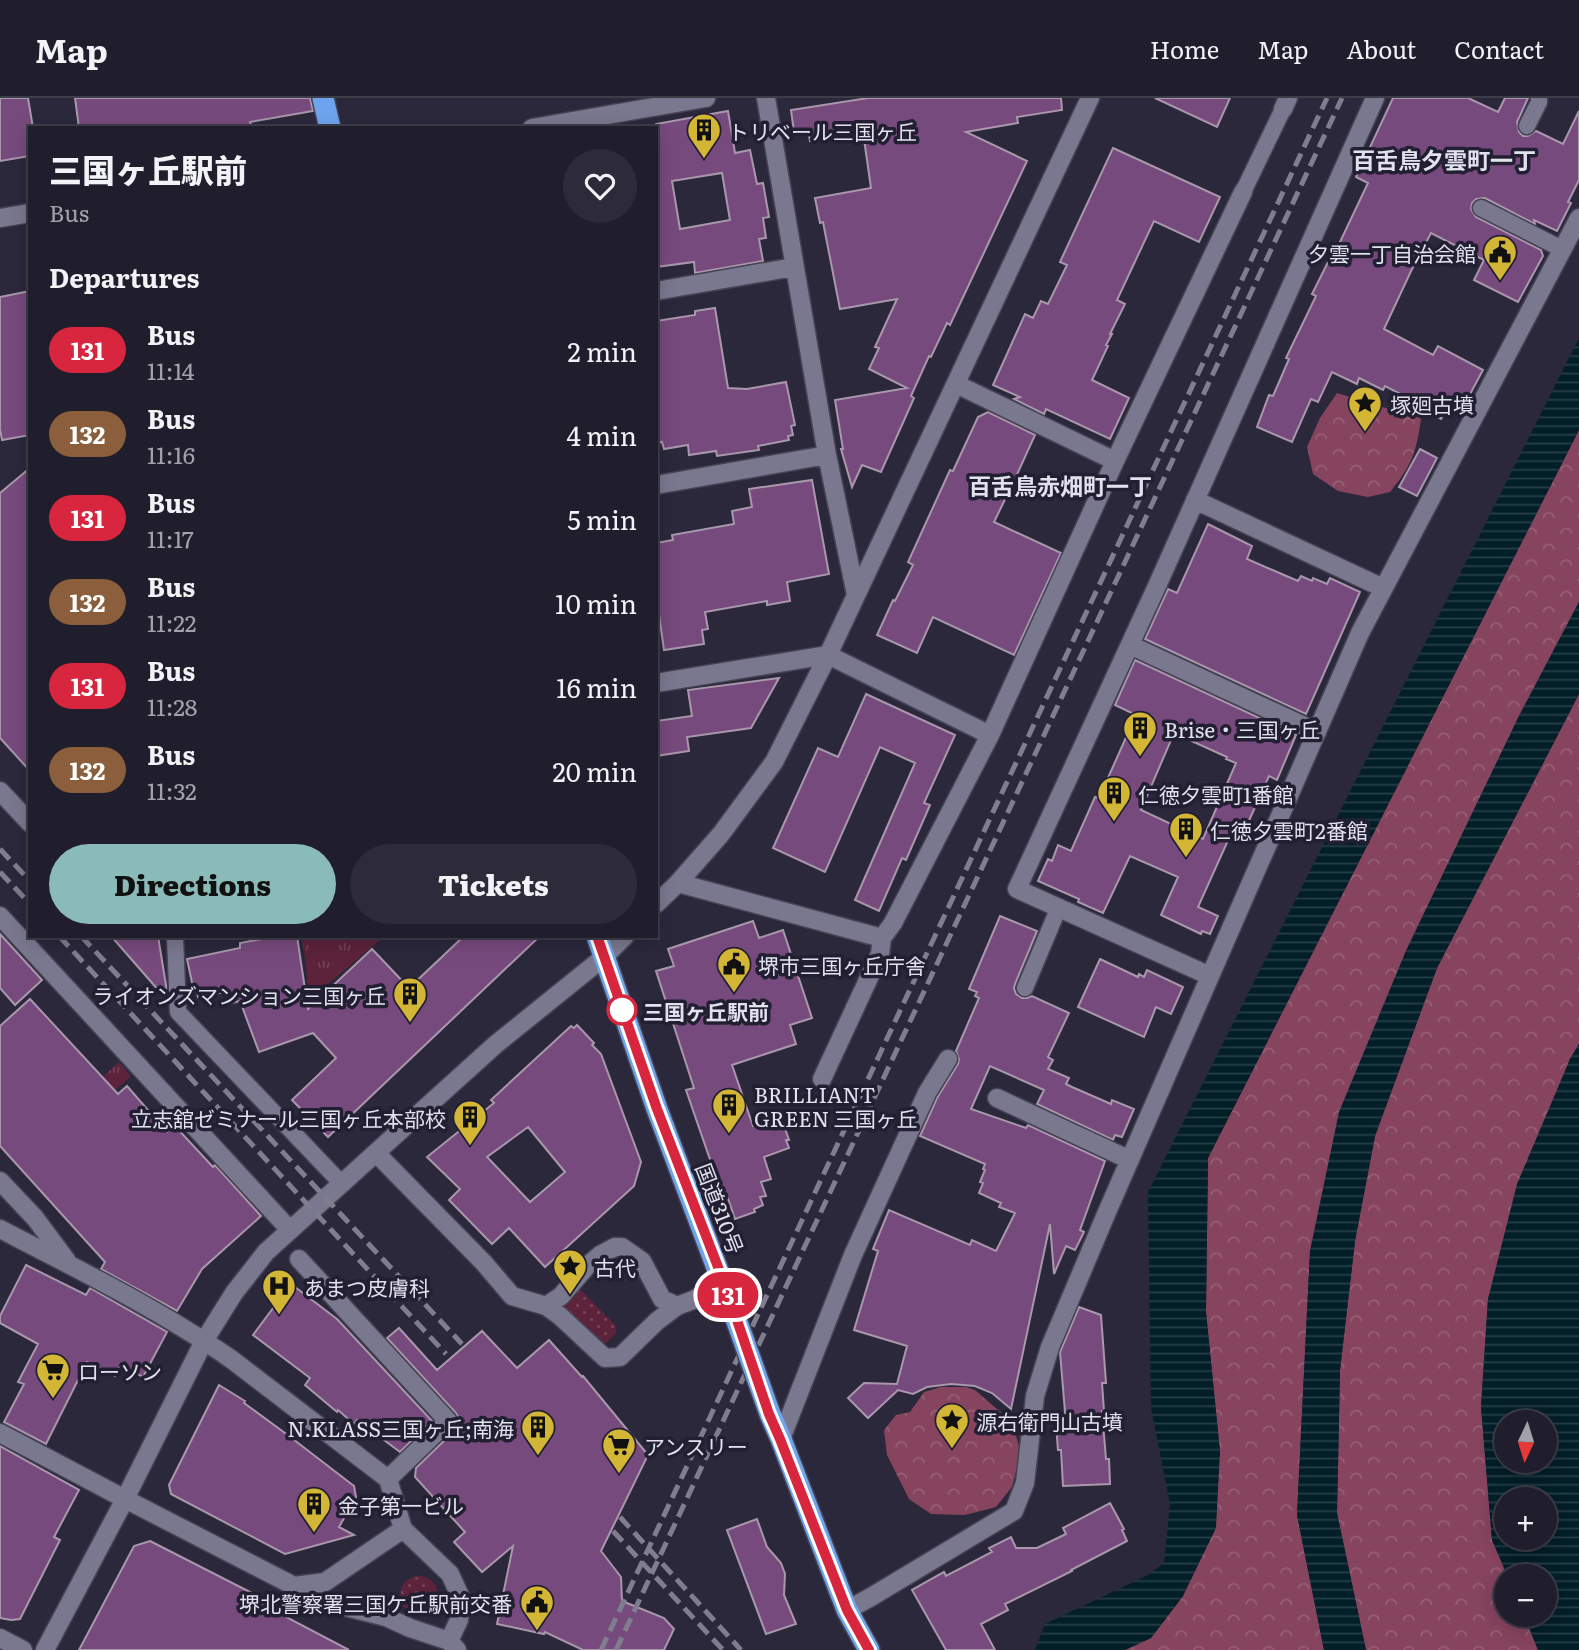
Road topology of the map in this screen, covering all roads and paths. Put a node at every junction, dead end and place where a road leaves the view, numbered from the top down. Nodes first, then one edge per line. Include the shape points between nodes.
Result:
1 (323, 98) edge
2 (706, 98) edge
3 (766, 98) edge
4 (1090, 98) edge
5 (1375, 98) edge
6 (1539, 98) edge
7 (1285, 104) edge
8 (330, 126) edge
9 (544, 126) edge
10 (1527, 126) dead end
11 (1243, 192) joint
12 (1481, 208) dead end
13 (28, 213) edge
14 (0, 218) edge
15 (1579, 218) edge
16 (1562, 248) junction
17 (794, 267) junction
18 (658, 292) edge
19 (956, 384) junction
20 (827, 455) junction
21 (1115, 461) junction
22 (658, 485) edge
23 (1195, 500) junction
24 (1383, 588) junction
25 (856, 595) junction
26 (1130, 645) junction
27 (828, 655) junction
28 (658, 683) edge
29 (1317, 732) junction
30 (990, 735) junction
31 (0, 791) edge
32 (28, 821) edge
33 (678, 883) junction
34 (658, 902) edge
35 (1059, 908) junction
36 (0, 916) edge
37 (175, 938) edge
38 (598, 938) edge
39 (623, 938) edge
40 (882, 938) junction
41 (604, 957) junction
42 (1210, 976) junction
43 (1025, 988) dead end
44 (948, 1059) dead end
45 (822, 1079) dead end
46 (998, 1098) dead end
47 (376, 1153) junction
48 (1130, 1160) junction
49 (0, 1181) edge
50 (342, 1184) junction
51 (0, 1229) edge
52 (290, 1230) junction
53 (299, 1259) dead end
54 (69, 1264) junction
55 (728, 1295) junction
56 (546, 1306) junction
57 (677, 1306) junction
58 (204, 1340) junction
59 (0, 1433) edge
60 (780, 1439) junction
61 (387, 1479) junction
62 (125, 1499) junction
63 (403, 1530) junction
64 (294, 1586) junction
65 (847, 1610) junction
66 (0, 1638) edge
67 (453, 1645) edge
68 (23, 1650) edge
69 (45, 1650) edge
70 (869, 1650) edge

1 - 8 highway
2 - 9 street
3 - 17 street
4 - 19 street
5 - 23 street
6 - 10 lane
7 - 11 lane
11 - 21 street
12 - 16 lane
13 - 14 street
15 - 16 street
16 - 24 street
17 - 18 street
17 - 20 street
19 - 21 street
19 - 25 street
20 - 22 street
20 - 25 street
21 - 30 street
23 - 24 street
23 - 26 street
24 - 29 street
25 - 27 street
26 - 29 street
26 - 35 street via 1017,889
27 - 28 street
27 - 30 street
27 - 33 street via 774,762
29 - 42 street
30 - 40 street
31 - 32 street
33 - 34 street
33 - 40 street via 794,919
35 - 42 street
35 - 43 lane
36 - 52 street
37 - 50 lane via 178,1013
38 - 41 highway, 国道310号
39 - 41 street
40 - 45 street via 880,954 848,1011
41 - 47 street via 495,1045
41 - 55 highway, 国道310号
42 - 48 street
44 - 60 street via 927,1093 853,1255
46 - 48 street
47 - 50 street
47 - 56 street via 512,1296
48 - 65 street via 1050,1347 1035,1396 1026,1483 1014,1511
49 - 54 street
50 - 52 street
51 - 54 street
52 - 58 street via 266,1252
53 - 61 street via 448,1421
54 - 58 street
55 - 57 street
55 - 60 highway, 国道310号, bridge
56 - 57 street via 606,1358 620,1357
56 - 57 street via 600,1255 615,1247 642,1261 662,1299
58 - 61 street
58 - 62 street
59 - 62 street
60 - 65 highway, 国道310号
61 - 63 street
62 - 64 street
62 - 69 street
63 - 64 street via 325,1582
63 - 67 street via 450,1574 461,1598
64 - 67 street via 322,1601 386,1617
65 - 70 highway, 国道310号
66 - 68 street

